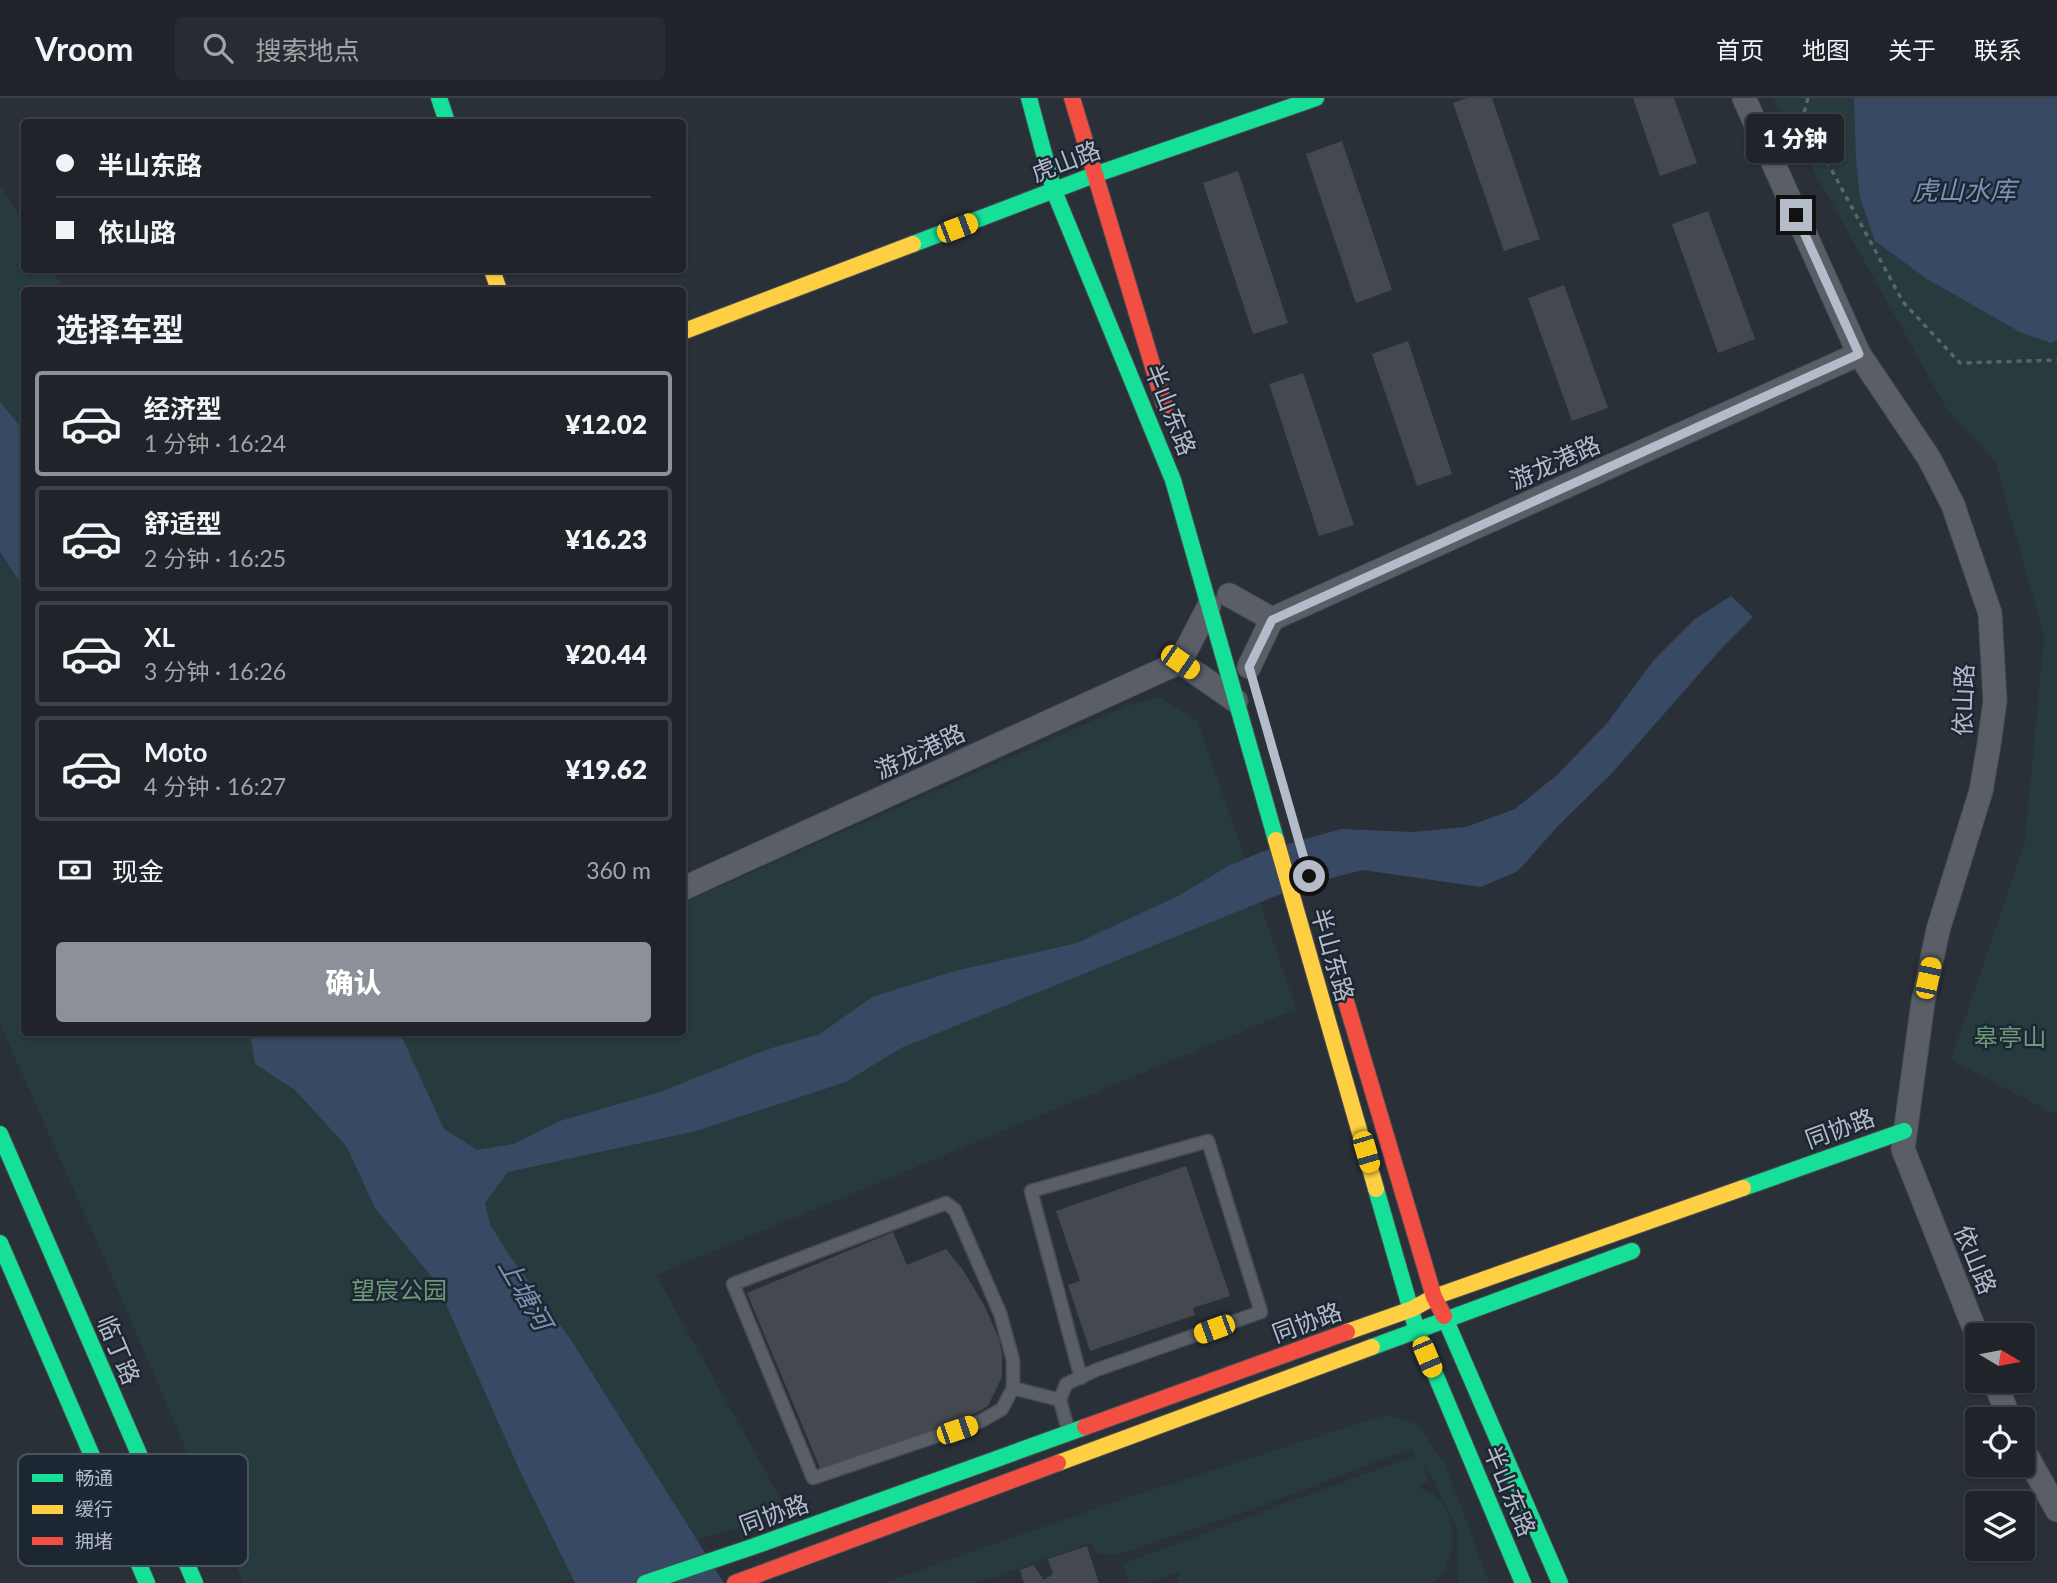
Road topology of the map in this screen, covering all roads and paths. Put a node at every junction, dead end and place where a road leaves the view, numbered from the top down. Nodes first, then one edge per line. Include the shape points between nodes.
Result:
1 (439, 98) edge
2 (1029, 98) edge
3 (1072, 98) edge
4 (1315, 98) edge
5 (1744, 98) edge
6 (1808, 98) edge
7 (446, 119) edge
8 (1094, 175) junction
9 (1055, 191) junction
10 (686, 330) edge
11 (1859, 354) junction
12 (2057, 359) edge
13 (1170, 424) dead end
14 (1221, 595) junction
15 (1236, 619) dead end
16 (1272, 620) junction
17 (1243, 643) dead end
18 (1180, 662) junction
19 (1251, 673) joint
20 (1236, 701) junction
21 (686, 888) edge
22 (1340, 981) dead end
23 (0, 1135) edge
24 (1899, 1145) junction
25 (0, 1243) edge
26 (1642, 1247) dead end
27 (1434, 1297) junction
28 (1412, 1309) junction
29 (1447, 1320) junction
30 (1972, 1323) edge
31 (1417, 1331) junction
32 (1081, 1378) junction
33 (1013, 1388) junction
34 (1060, 1400) junction
35 (1069, 1433) junction
36 (91, 1454) edge
37 (139, 1454) edge
38 (2035, 1471) edge
39 (2057, 1510) edge
40 (140, 1566) edge
41 (188, 1566) edge
42 (147, 1583) edge
43 (195, 1583) edge
44 (645, 1583) edge
45 (735, 1583) edge
46 (1523, 1583) edge
47 (1560, 1583) edge

1 - 7 main road
2 - 9 main road, 半山东路
3 - 8 main road, 半山东路
4 - 8 main road, 虎山路
5 - 11 street, 依山路
6 - 12 path via 1803,117 1903,302 1960,363
8 - 9 main road, 虎山路
8 - 13 main road, 半山东路
9 - 10 main road, 虎山路
9 - 14 main road, 半山东路
11 - 16 street, 游龙港路
11 - 24 street, 依山路 via 1929,458 1953,505 1990,613 1993,659 1994,701 1981,791 1938,930
14 - 15 main road, 半山东路
14 - 16 street
14 - 18 street
14 - 20 main road, 半山东路
16 - 19 street
17 - 19 main road
18 - 20 street
18 - 21 street, 游龙港路
20 - 28 main road, 半山东路
22 - 27 main road, 半山东路
23 - 37 main road, 临丁路
24 - 27 main road, 同协路
24 - 30 street, 依山路
25 - 36 main road
26 - 29 main road, 同协路
27 - 28 main road, 同协路
27 - 29 main road, 半山东路
28 - 31 main road, 半山东路
28 - 35 main road, 同协路
29 - 31 main road, 同协路
29 - 47 main road, 半山东路
31 - 45 main road, 同协路
31 - 46 main road, 半山东路
32 - 32 lane via 1031,1191 1208,1141 1261,1312
32 - 34 lane via 1066,1384
33 - 33 lane via 1002,1409 981,1421 813,1478 733,1284 946,1203 955,1210 1000,1313 1013,1360
33 - 34 lane
34 - 35 lane
35 - 44 main road, 同协路
38 - 39 street
40 - 42 main road
41 - 43 main road, 临丁路

